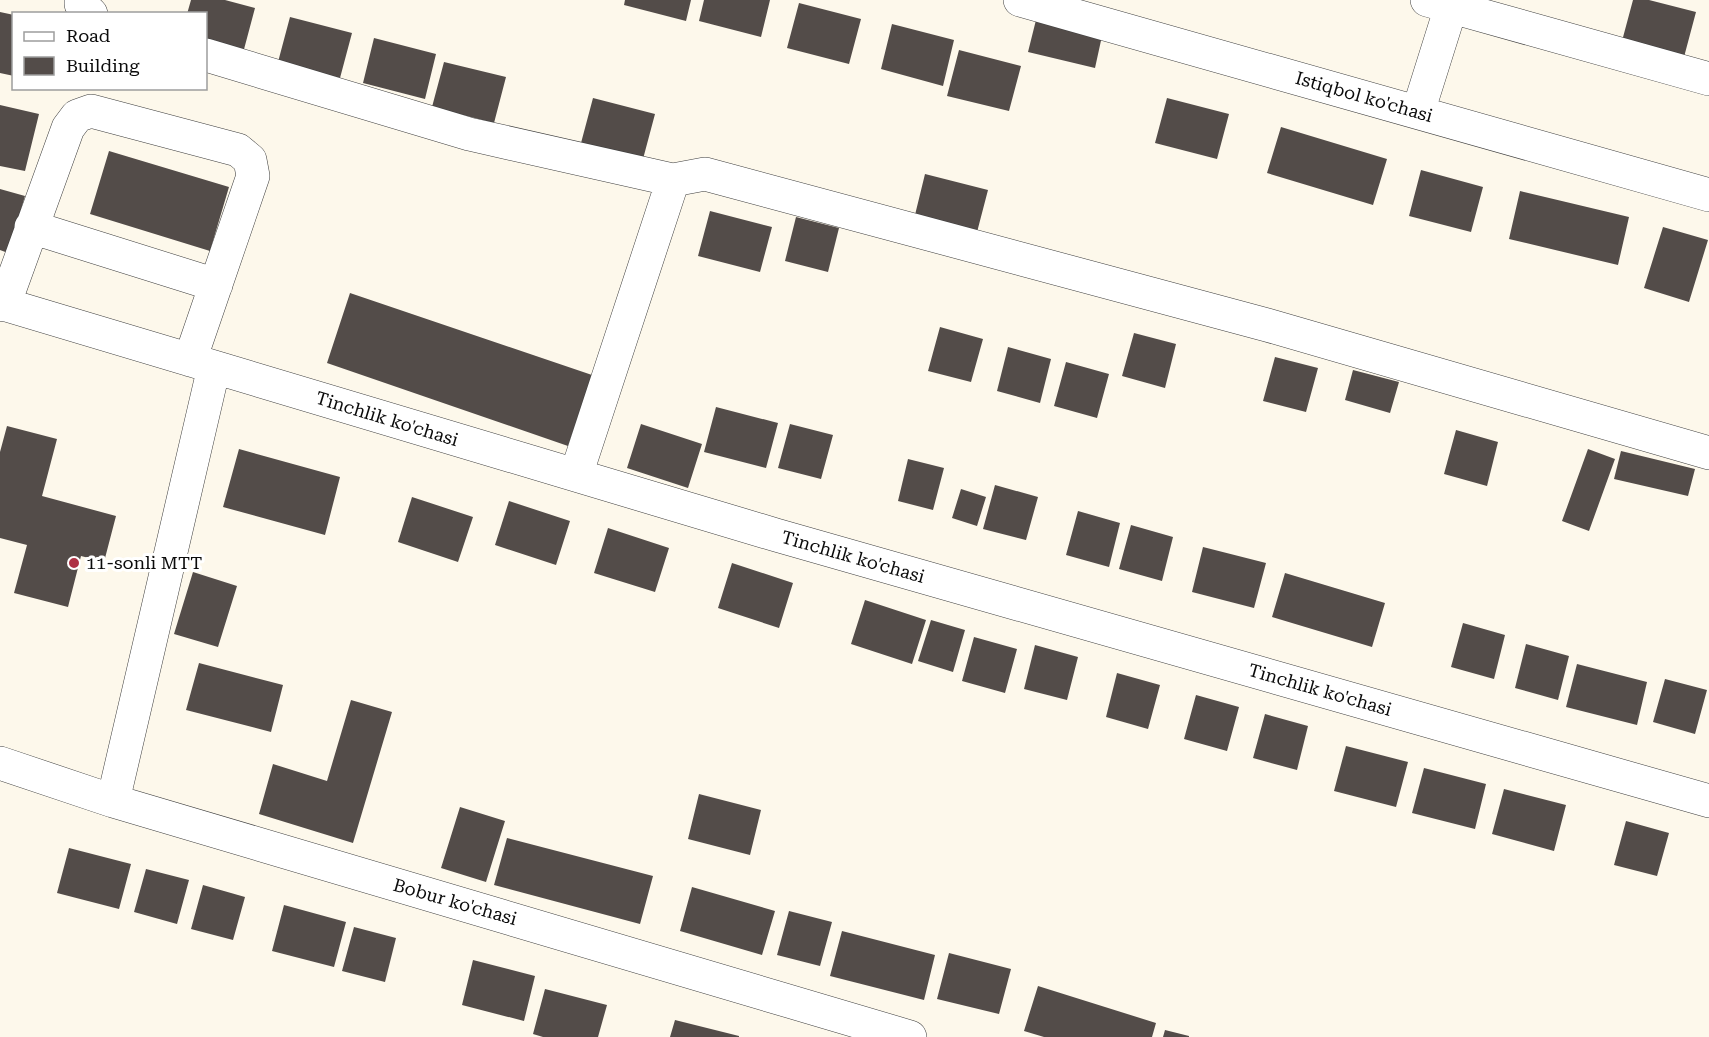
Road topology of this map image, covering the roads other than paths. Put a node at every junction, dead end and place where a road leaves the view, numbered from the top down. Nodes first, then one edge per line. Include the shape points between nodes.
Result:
1 (81, 0) edge
2 (1020, 0) edge
3 (1439, 3) edge
4 (89, 12) edge
5 (207, 55) edge
6 (1709, 79) edge
7 (1418, 112) junction
8 (673, 180) junction
9 (1709, 195) edge
10 (32, 227) junction
11 (216, 285) junction
12 (2, 304) edge
13 (202, 364) junction
14 (1709, 453) edge
15 (576, 475) junction
16 (0, 763) edge
17 (113, 801) junction
18 (1709, 801) edge
19 (910, 1037) edge

1 - 4 street
2 - 7 street, Istiqbol ko'chasi
3 - 6 street
3 - 7 street
5 - 8 street via 469,135
7 - 9 street, Istiqbol ko'chasi
8 - 14 street via 705,174 1267,325
8 - 15 street
10 - 11 street
10 - 11 street via 68,128 77,116 91,111 238,150 250,159 253,176
10 - 12 street
11 - 13 street
12 - 13 street, Tinchlik ko'chasi
13 - 15 street, Tinchlik ko'chasi
13 - 17 street
15 - 18 street, Tinchlik ko'chasi
16 - 17 street, Bobur ko'chasi
17 - 19 street, Bobur ko'chasi

